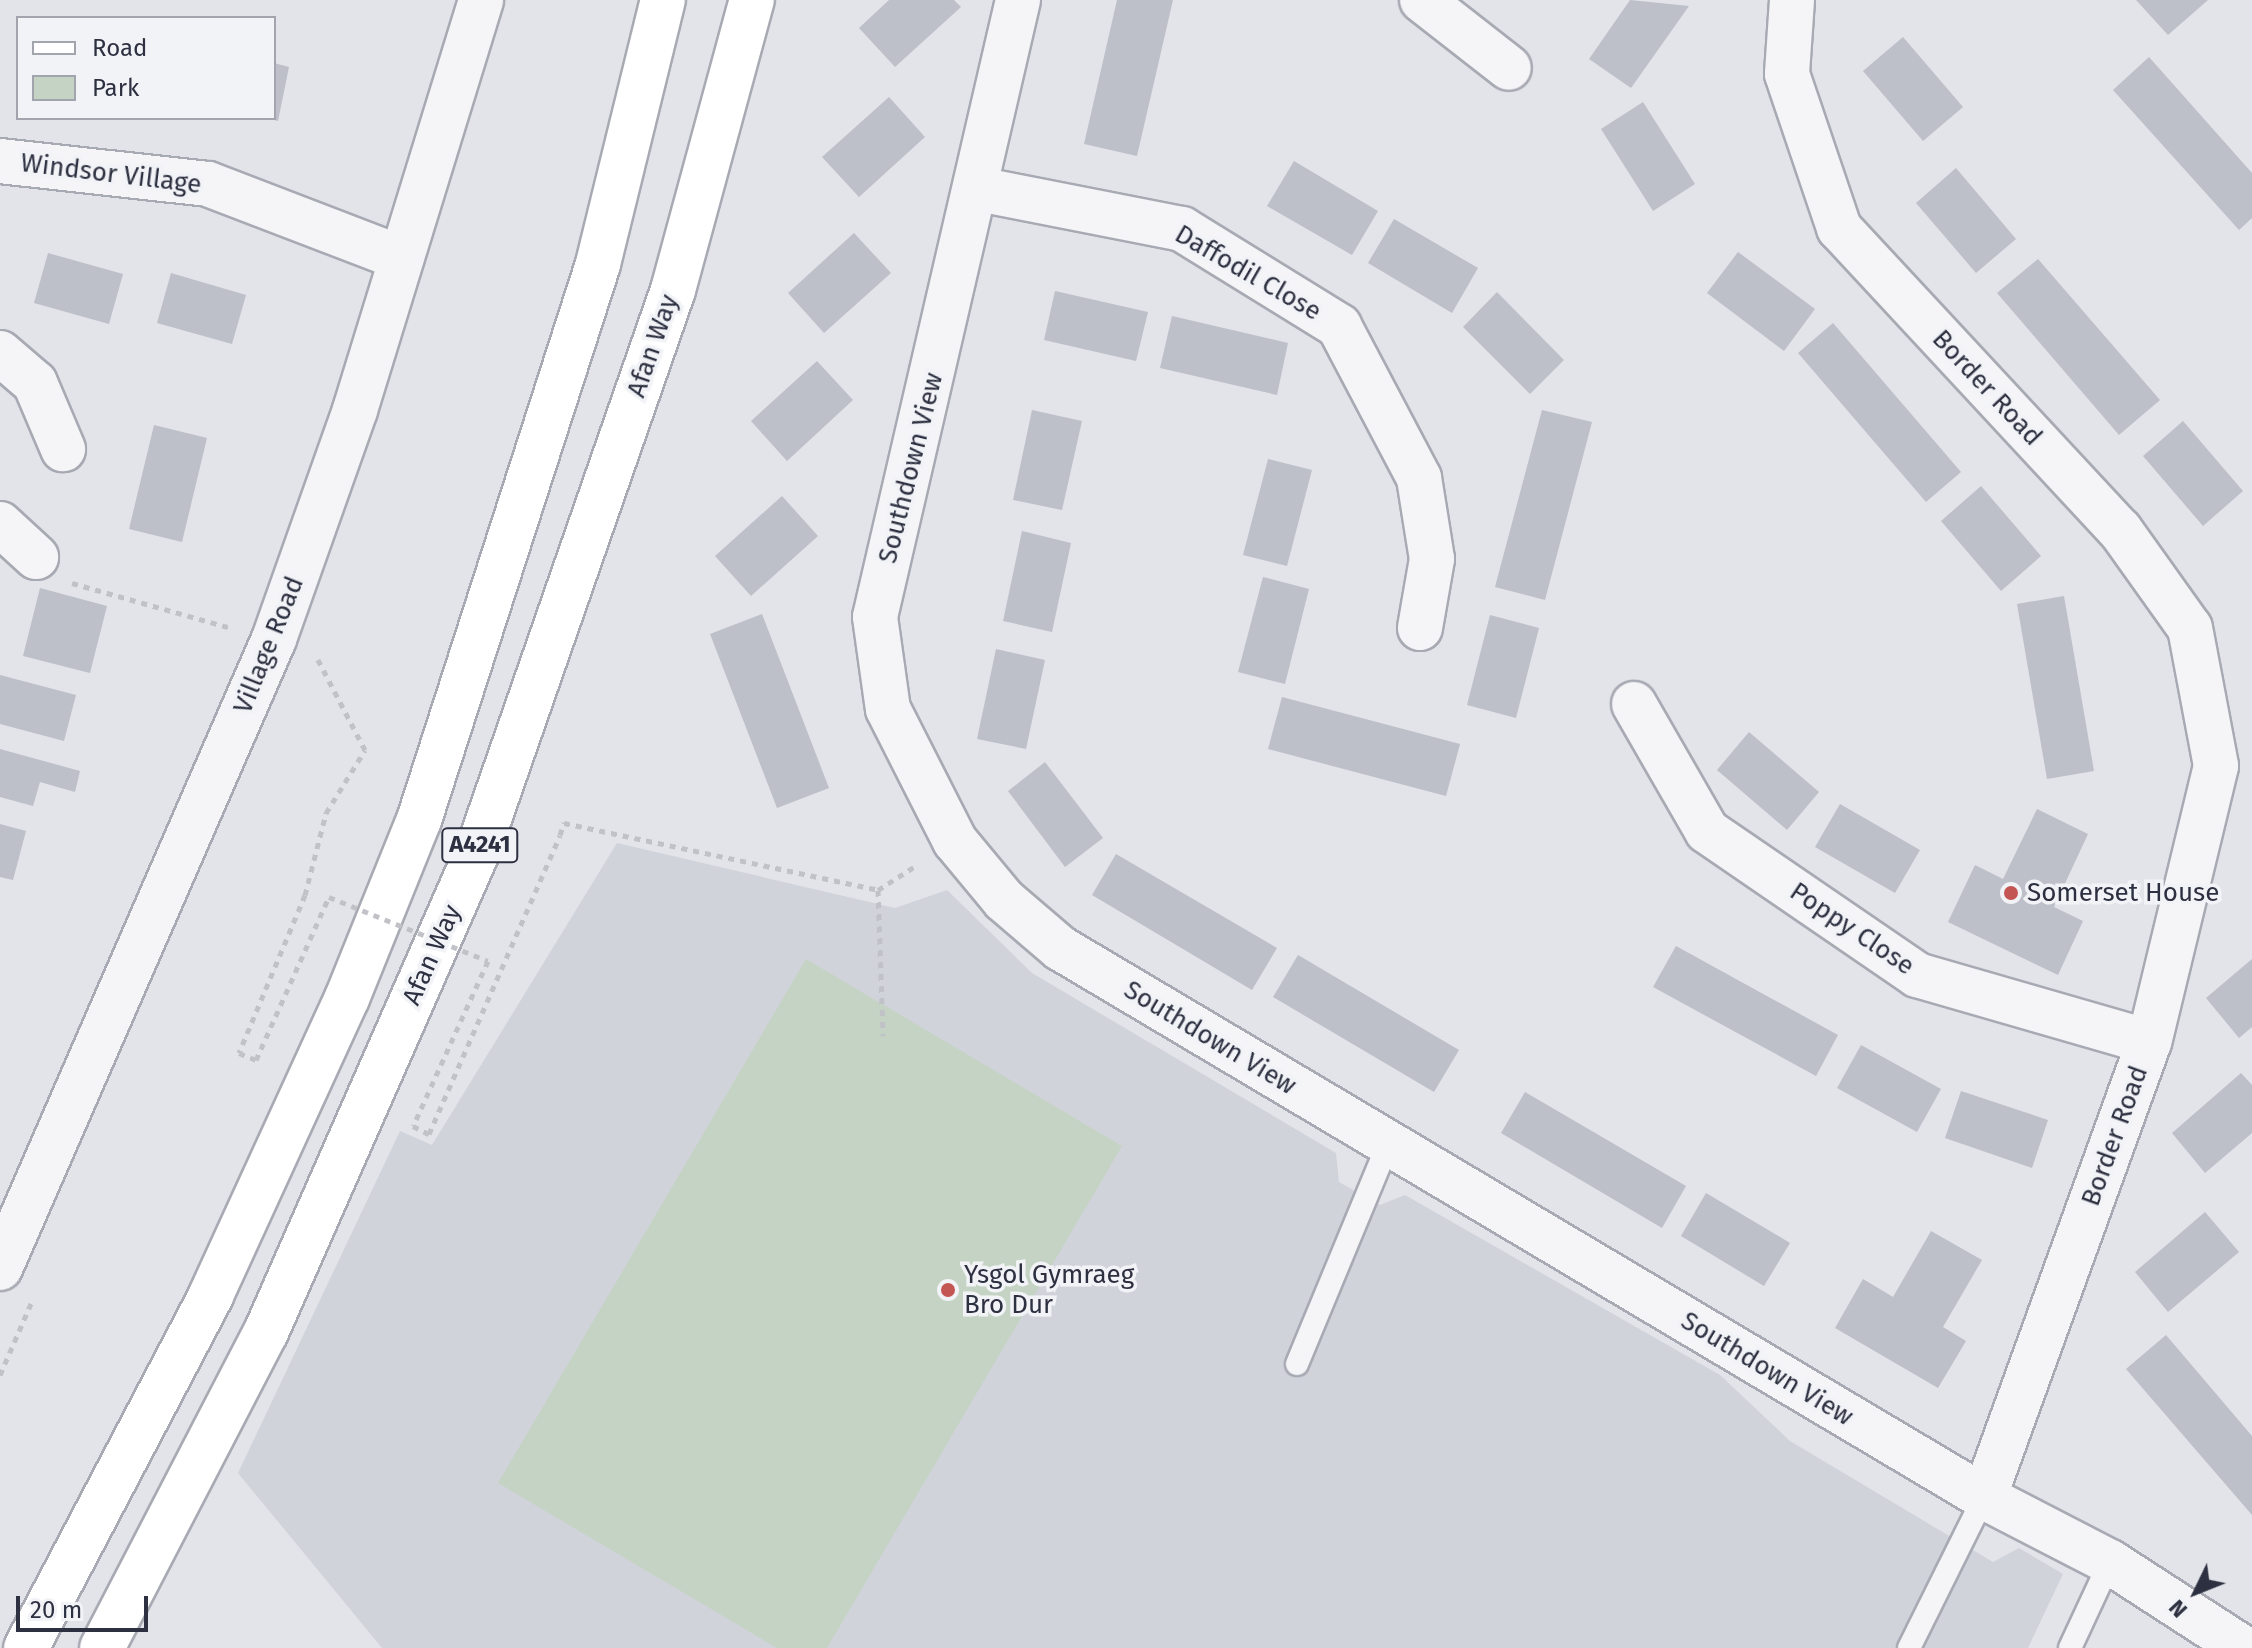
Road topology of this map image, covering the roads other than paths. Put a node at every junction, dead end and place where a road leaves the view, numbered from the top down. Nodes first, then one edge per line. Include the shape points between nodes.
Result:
1 (481, 0) edge
2 (663, 0) edge
3 (752, 0) edge
4 (1018, 0) edge
5 (1422, 0) edge
6 (1792, 0) edge
7 (1509, 68) dead end
8 (0, 161) edge
9 (978, 189) junction
10 (401, 258) junction
11 (0, 353) edge
12 (63, 449) dead end
13 (0, 524) edge
14 (36, 557) road end
15 (1420, 628) dead end
16 (1634, 704) dead end
17 (2234, 765) edge
18 (2149, 1042) junction
19 (1388, 1144) junction
20 (13, 1207) edge
21 (0, 1268) edge
22 (1297, 1364) dead end
23 (1984, 1497) junction
24 (2110, 1562) junction
25 (26, 1648) edge
26 (102, 1648) edge
27 (1909, 1648) edge
28 (2070, 1648) edge
29 (2243, 1648) edge

1 - 10 street, Village Road
2 - 25 main road, A4241 via 598,264 419,820 347,998 211,1295
3 - 26 main road, Afan Way / A4241 via 673,290 478,850 266,1332
4 - 9 street, Southdown View
5 - 7 street
6 - 17 street, Border Road via 1787,74 1839,228 2120,530 2190,628
8 - 10 street, Windsor Village via 208,184
9 - 15 street, Daffodil Close via 1182,229 1339,326 1419,478 1432,559
9 - 19 street, Southdown View via 875,617 888,709 955,841 1004,900 1060,948
10 - 20 street, Village Road via 294,645
11 - 12 street via 35,383
13 - 14 street
16 - 18 street, Poppy Close via 1707,831 1917,975
17 - 18 street, Border Road
18 - 23 street, Border Road
19 - 22 lane
19 - 23 street, Southdown View
20 - 21 street, Village Road
23 - 24 street, Southdown View
23 - 27 lane
24 - 28 lane
24 - 29 street, Southdown View

